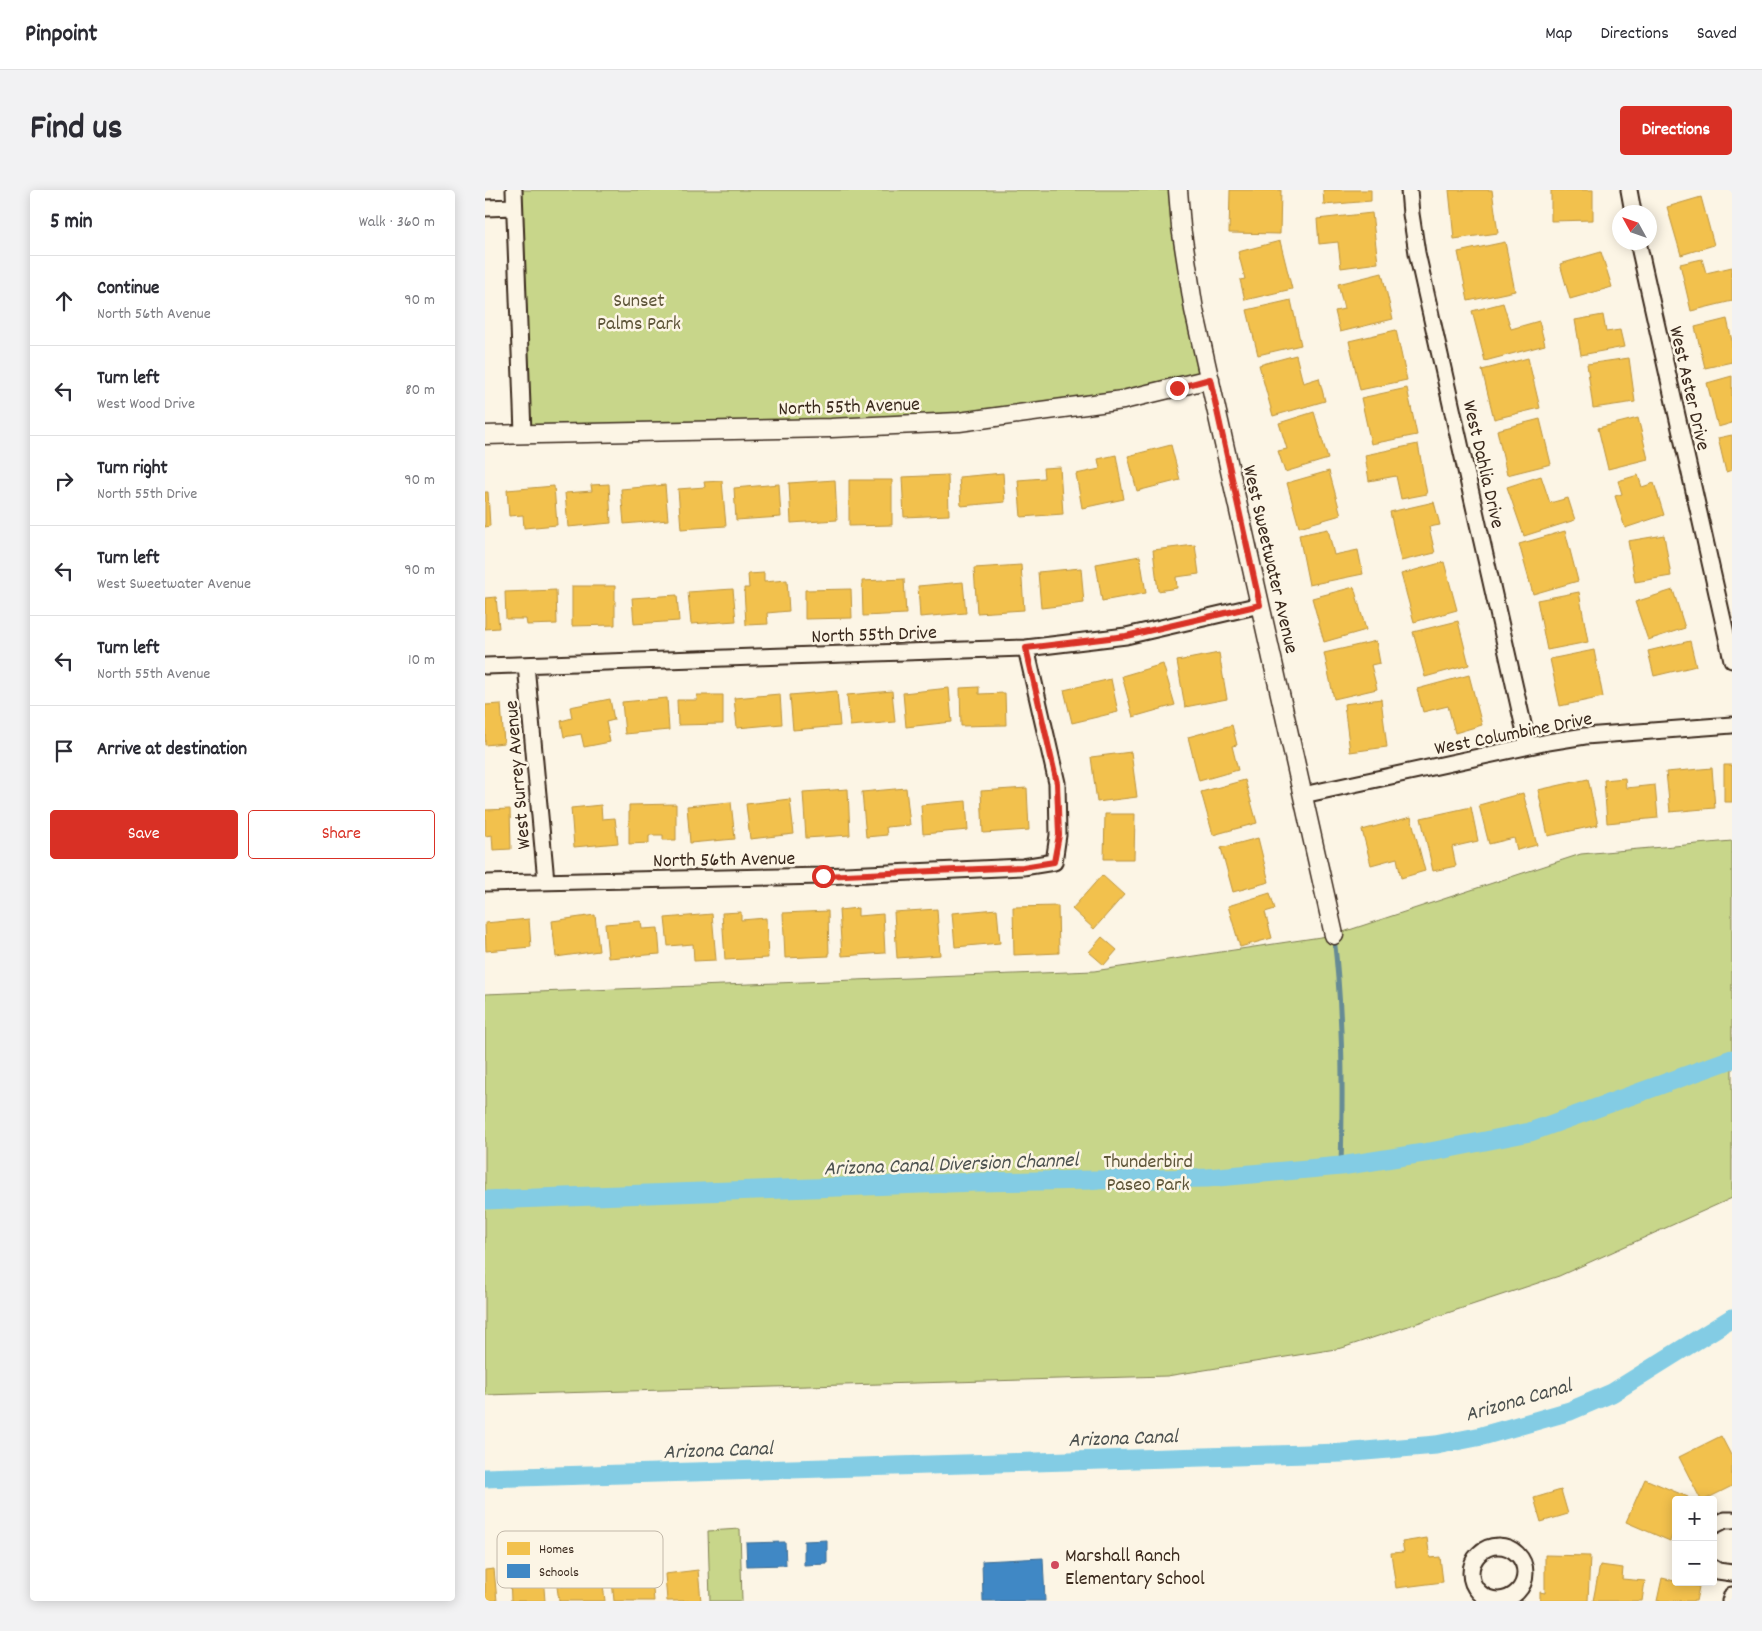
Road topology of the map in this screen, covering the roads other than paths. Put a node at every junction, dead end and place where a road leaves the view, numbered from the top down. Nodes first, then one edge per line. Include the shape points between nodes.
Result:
1 (514, 190) edge
2 (1178, 190) edge
3 (1409, 190) edge
4 (1629, 190) edge
5 (1632, 205) edge
6 (513, 207) junction
7 (485, 208) edge
8 (1640, 250) edge
9 (1210, 379) junction
10 (523, 433) junction
11 (485, 435) edge
12 (1260, 605) junction
13 (1026, 648) junction
14 (1732, 660) edge
15 (526, 665) junction
16 (485, 666) edge
17 (1732, 725) edge
18 (1528, 746) junction
19 (1303, 795) junction
20 (546, 881) junction
21 (485, 883) edge
22 (1334, 935) dead end
23 (1732, 1520) edge
24 (1717, 1524) edge
25 (1717, 1570) edge
26 (1732, 1573) edge
27 (1732, 1595) edge
28 (1730, 1601) edge

1 - 6 street
2 - 9 street, West Sweetwater Avenue via 1187,272
3 - 18 street, West Dahlia Drive via 1417,253
4 - 5 street
6 - 7 street
6 - 10 street
8 - 14 street, West Aster Drive
9 - 10 street, North 55th Avenue via 1123,400 959,422 831,428
9 - 12 street, West Sweetwater Avenue
10 - 11 street, North 55th Avenue
12 - 13 street, North 55th Drive via 1126,636
12 - 19 street, West Sweetwater Avenue
13 - 15 street, North 55th Drive
13 - 20 street, North 56th Avenue via 1057,783 1059,835 1054,862 1023,867 823,876
15 - 16 street, North 55th Drive
15 - 20 street, West Surrey Avenue
17 - 18 street, West Columbine Drive via 1585,736
18 - 19 street, West Columbine Drive
19 - 22 street, West Sweetwater Avenue
20 - 21 street, North 56th Avenue
23 - 24 street
25 - 26 street
27 - 28 street

